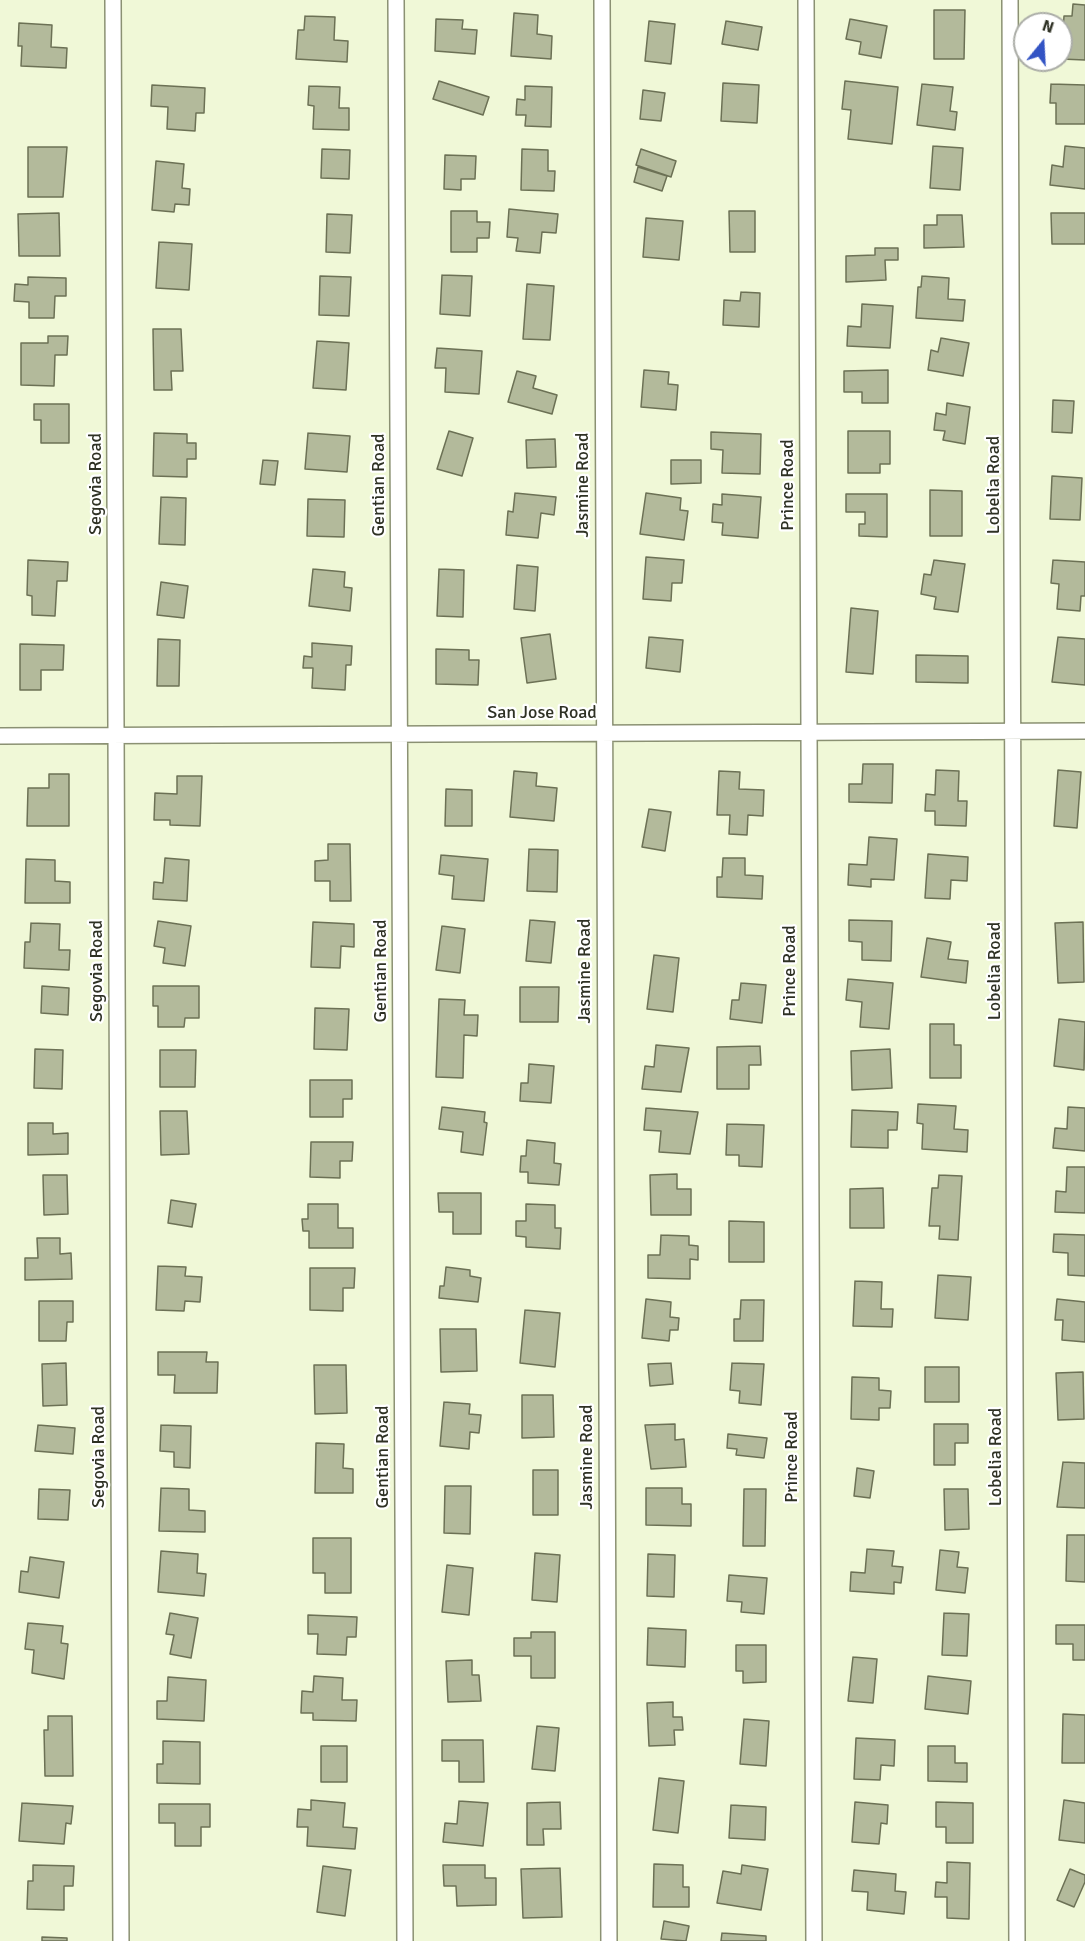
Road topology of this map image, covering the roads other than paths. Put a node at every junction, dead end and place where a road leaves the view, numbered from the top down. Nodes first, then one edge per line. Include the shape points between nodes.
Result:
1 (113, 0) edge
2 (396, 0) edge
3 (602, 0) edge
4 (806, 0) edge
5 (1010, 0) edge
6 (808, 731) junction
7 (1012, 731) junction
8 (1085, 731) edge
9 (603, 733) junction
10 (398, 734) junction
11 (0, 735) edge
12 (116, 735) junction
13 (121, 1941) edge
14 (405, 1941) edge
15 (609, 1941) edge
16 (814, 1941) edge
17 (1017, 1941) edge

1 - 12 street, Segovia Road
2 - 10 street, Gentian Road
3 - 9 street, Jasmine Road
4 - 6 street, Prince Road
5 - 7 street, Lobelia Road
6 - 7 street, San Jose Road
6 - 9 street, San Jose Road
6 - 16 street, Prince Road
7 - 8 street, San Jose Road
7 - 17 street, Lobelia Road
9 - 10 street, San Jose Road
9 - 15 street, Jasmine Road
10 - 12 street, San Jose Road
10 - 14 street, Gentian Road
11 - 12 street, San Jose Road
12 - 13 street, Segovia Road

